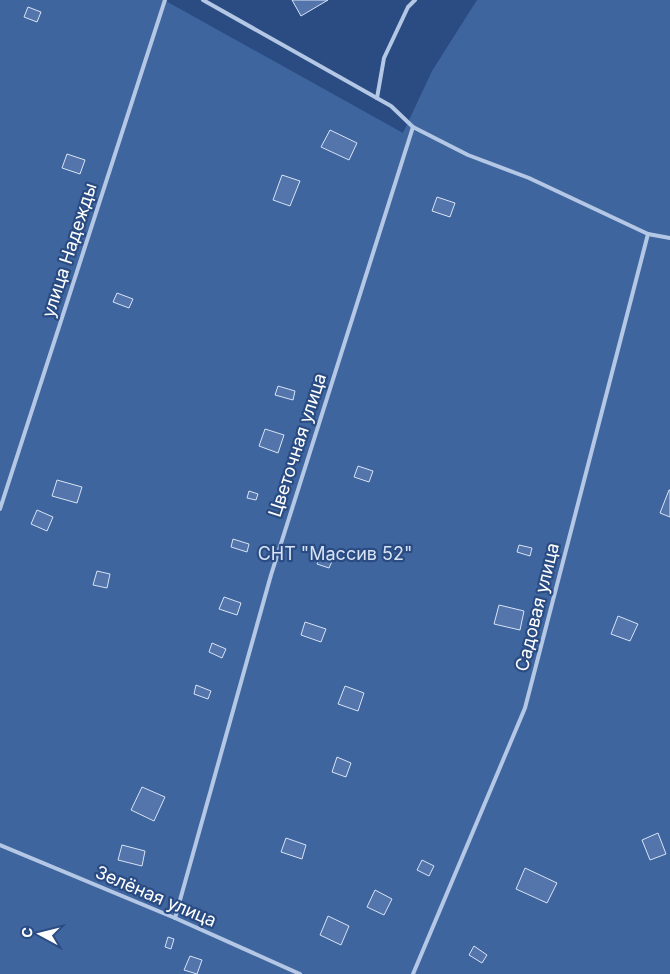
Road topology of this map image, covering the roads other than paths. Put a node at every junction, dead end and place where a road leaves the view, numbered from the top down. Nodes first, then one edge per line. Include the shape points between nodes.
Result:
1 (165, 0) edge
2 (203, 0) edge
3 (415, 0) edge
4 (377, 98) junction
5 (412, 128) junction
6 (648, 234) junction
7 (670, 238) edge
8 (0, 509) edge
9 (0, 845) edge
10 (174, 918) junction
11 (300, 974) edge
12 (413, 974) edge

1 - 8 lane, улица Надежды
2 - 4 lane
3 - 4 lane via 408,7 384,58
4 - 5 lane via 391,106
5 - 6 lane
5 - 10 lane, Цветочная улица via 270,575
6 - 7 lane
6 - 12 lane, Садовая улица via 525,708
9 - 10 lane, Зелёная улица
10 - 11 lane, Зелёная улица

